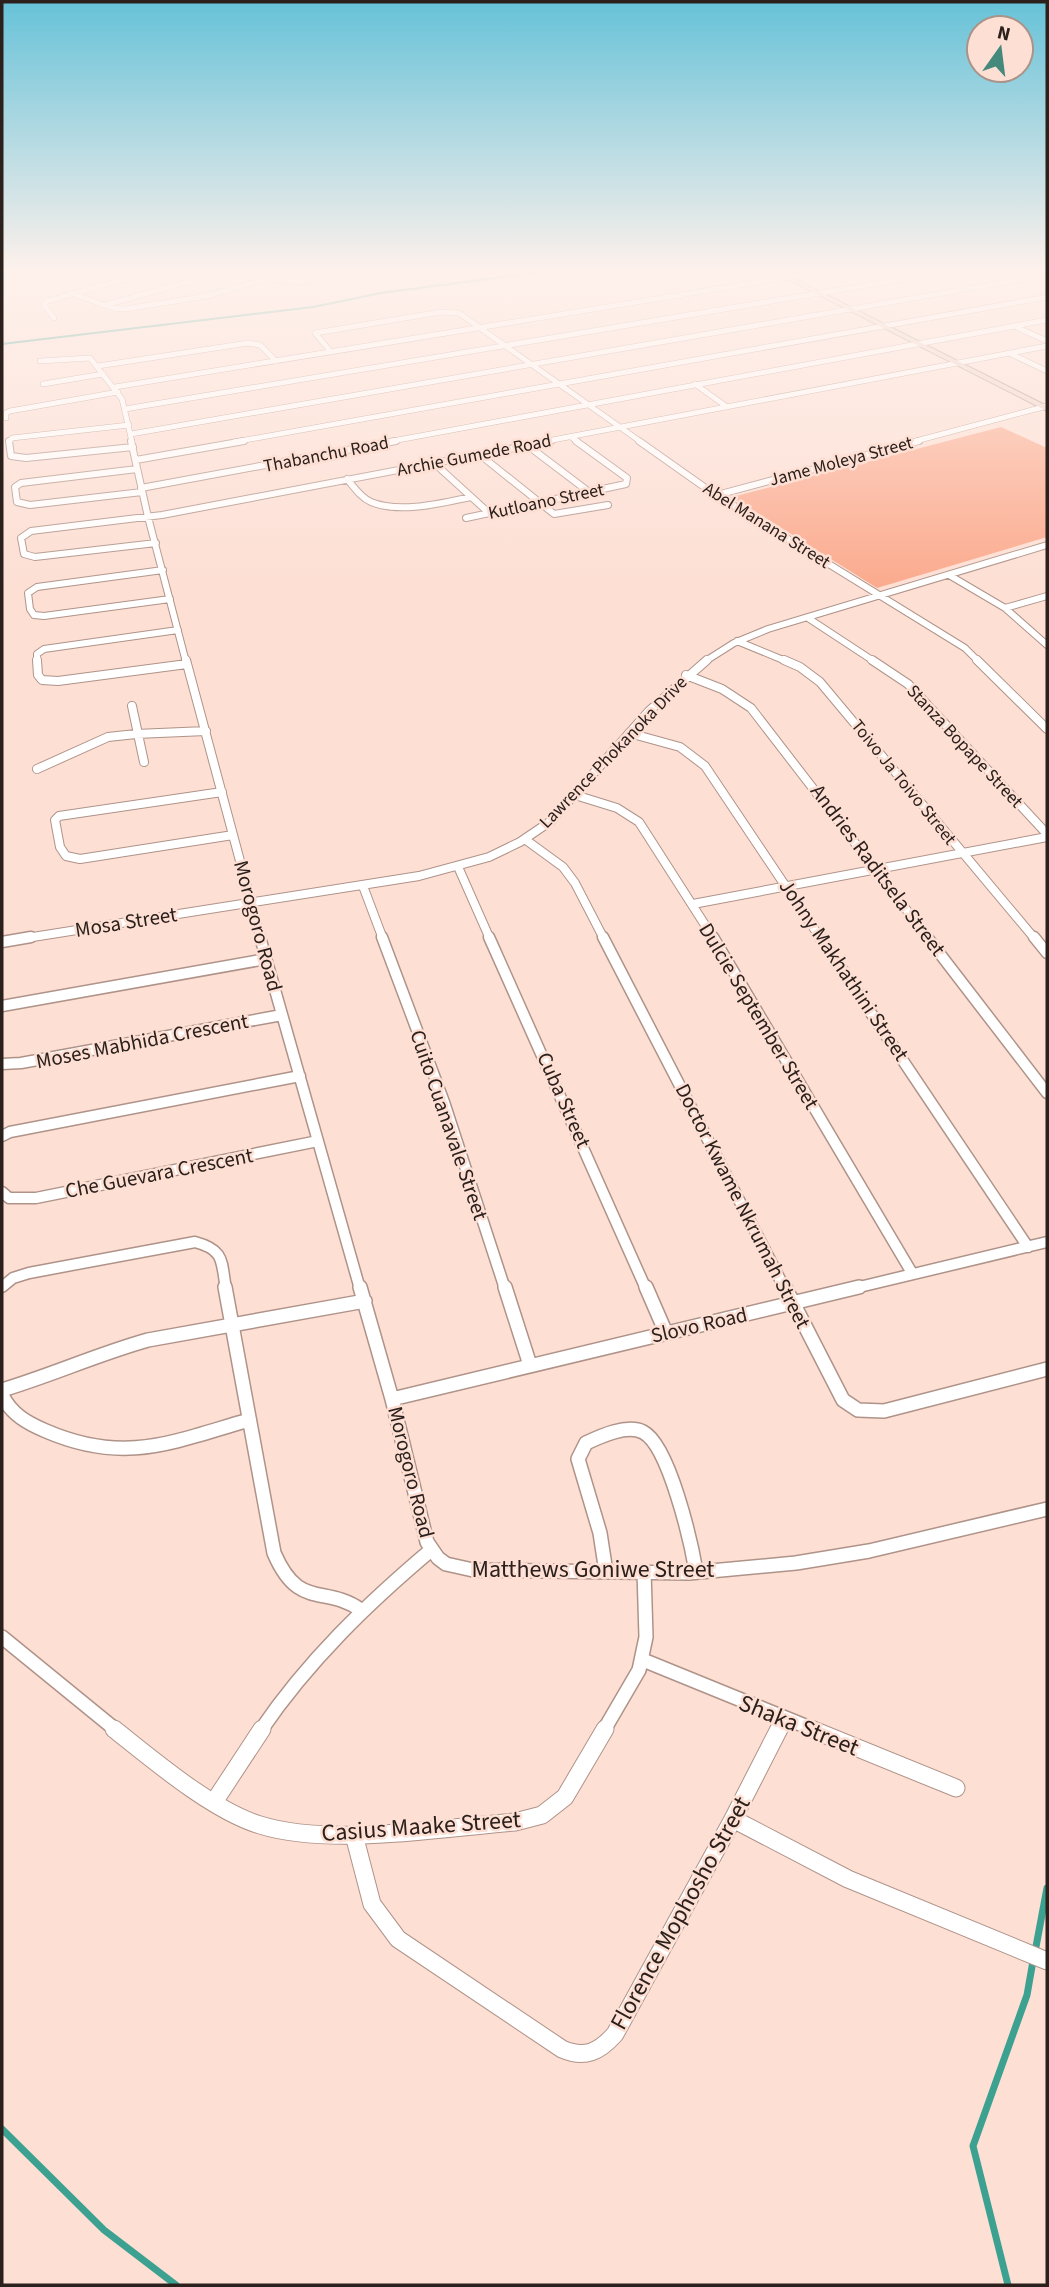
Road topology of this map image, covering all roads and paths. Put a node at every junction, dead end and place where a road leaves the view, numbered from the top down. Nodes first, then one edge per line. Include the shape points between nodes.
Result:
1 (103, 374) edge
2 (99, 375) edge
3 (200, 375) edge
4 (336, 375) edge
5 (473, 375) edge
6 (547, 375) edge
7 (617, 375) edge
8 (747, 375) edge
9 (890, 375) edge
10 (979, 375) edge
11 (43, 384) dead end
12 (695, 384) junction
13 (561, 385) junction
14 (116, 390) junction
15 (59, 402) junction
16 (588, 405) junction
17 (727, 407) junction
18 (1046, 408) edge
19 (125, 410) junction
20 (62, 416) dead end
21 (6, 418) dead end
22 (620, 427) junction
23 (130, 430) junction
24 (571, 437) junction
25 (527, 445) junction
26 (133, 447) junction
27 (479, 454) junction
28 (136, 460) junction
29 (434, 463) junction
30 (137, 469) junction
31 (347, 479) junction
32 (142, 490) junction
33 (589, 492) junction
34 (717, 495) junction
35 (471, 497) junction
36 (538, 502) junction
37 (608, 505) dead end
38 (489, 513) junction
39 (148, 517) junction
40 (466, 518) dead end
41 (156, 543) junction
42 (1047, 545) edge
43 (163, 570) junction
44 (949, 575) junction
45 (881, 595) junction
46 (1047, 596) edge
47 (170, 599) junction
48 (1005, 608) junction
49 (808, 618) junction
50 (178, 630) junction
51 (737, 641) junction
52 (1047, 645) edge
53 (187, 664) junction
54 (686, 675) junction
55 (132, 706) dead end
56 (1047, 729) edge
57 (206, 730) junction
58 (629, 733) junction
59 (138, 735) junction
60 (144, 762) dead end
61 (37, 769) dead end
62 (222, 792) junction
63 (575, 795) junction
64 (233, 835) junction
65 (1047, 835) edge
66 (526, 840) junction
67 (961, 853) junction
68 (876, 867) junction
69 (459, 869) junction
70 (786, 884) junction
71 (363, 886) junction
72 (251, 902) junction
73 (693, 904) junction
74 (2, 942) edge
75 (1047, 953) edge
76 (266, 959) junction
77 (2, 1006) edge
78 (282, 1015) junction
79 (2, 1064) edge
80 (300, 1076) junction
81 (1047, 1093) edge
82 (2, 1136) edge
83 (318, 1141) junction
84 (2, 1192) edge
85 (1047, 1242) edge
86 (1028, 1247) junction
87 (912, 1273) junction
88 (2, 1287) edge
89 (365, 1301) junction
90 (794, 1303) junction
91 (233, 1324) junction
92 (666, 1333) junction
93 (530, 1365) junction
94 (1047, 1369) edge
95 (2, 1393) edge
96 (392, 1399) junction
97 (249, 1420) junction
98 (1047, 1509) edge
99 (431, 1550) junction
100 (696, 1571) junction
101 (607, 1572) junction
102 (644, 1572) junction
103 (362, 1610) junction
104 (2, 1637) edge
105 (643, 1660) junction
106 (784, 1719) junction
107 (956, 1788) dead end
108 (214, 1802) junction
109 (733, 1819) junction
110 (354, 1835) junction
111 (1047, 1961) edge

1 - 14 street, Morogoro Road
2 - 11 street
3 - 14 street
4 - 19 street
5 - 23 street
6 - 13 street, Abel Manana Street
7 - 13 street
8 - 12 street, Thabanchu Road
9 - 17 street, Archie Gumede Road
10 - 18 street
12 - 16 street, Thabanchu Road
12 - 17 street
13 - 16 street, Abel Manana Street
13 - 28 street
14 - 15 street
14 - 19 street, Morogoro Road
15 - 20 street
15 - 21 street via 10,411
16 - 22 street, Abel Manana Street
16 - 32 street, Thabanchu Road
17 - 22 street, Archie Gumede Road
18 - 34 street, Jame Moleya Street
19 - 23 street, Morogoro Road
22 - 24 street, Archie Gumede Road
22 - 34 street, Abel Manana Street
23 - 26 street, Morogoro Road
23 - 26 street via 12,438 11,456 21,459
24 - 25 street, Archie Gumede Road
24 - 33 street, Kutloano Street via 627,478 626,484
25 - 27 street, Archie Gumede Road
25 - 33 street
26 - 28 street, Morogoro Road
27 - 29 street, Archie Gumede Road
27 - 36 street
28 - 30 street, Morogoro Road
29 - 31 street, Archie Gumede Road
29 - 35 street
30 - 32 street, Morogoro Road
30 - 32 street, Thabanchu Road via 21,483 15,487 17,502 30,505
31 - 35 street via 367,499 378,503 426,505
31 - 39 street, Archie Gumede Road
32 - 39 street, Morogoro Road
33 - 36 street, Kutloano Street
34 - 45 street, Abel Manana Street
35 - 38 street
36 - 37 street via 557,514
36 - 38 street, Kutloano Street
38 - 40 street, Kutloano Street
39 - 41 street, Morogoro Road
39 - 41 street, Archie Gumede Road via 28,532 21,538 23,552 38,557
41 - 43 street, Morogoro Road
42 - 44 street, Lawrence Phokanoka Drive
43 - 47 street, Morogoro Road
43 - 47 street via 34,587 28,593 30,609 34,615 44,616
44 - 45 street, Lawrence Phokanoka Drive
44 - 48 street
45 - 49 street, Lawrence Phokanoka Drive
45 - 56 street, Abel Manana Street via 970,653
46 - 48 street
47 - 50 street, Morogoro Road
48 - 52 street
49 - 51 street, Lawrence Phokanoka Drive
49 - 65 street, Stanza Bopape Street via 908,684
50 - 53 street, Morogoro Road
50 - 53 street via 44,649 36,656 38,675 42,680 58,681
51 - 54 street, Lawrence Phokanoka Drive
51 - 67 street, Toivo Ja Toivo Street via 800,667 820,682
53 - 57 street, Morogoro Road
54 - 58 street, Lawrence Phokanoka Drive
54 - 68 street, Andries Raditsela Street via 736,695 751,708
55 - 59 street
57 - 59 street
57 - 62 street, Morogoro Road
58 - 63 street, Lawrence Phokanoka Drive
58 - 70 street, Johny Makhathini Street via 680,747 700,760
59 - 60 street
59 - 61 street via 97,740
62 - 64 street, Morogoro Road
62 - 64 street via 62,814 55,820 61,854 80,859
63 - 66 street, Lawrence Phokanoka Drive
63 - 73 street, Dulcie September Street via 617,808 639,822
64 - 72 street, Morogoro Road
65 - 67 street
66 - 69 street, Lawrence Phokanoka Drive
66 - 90 street, Doctor Kwame Nkrumah Street via 563,867 575,883
67 - 68 street
67 - 75 street, Toivo Ja Toivo Street
68 - 70 street
68 - 81 street, Andries Raditsela Street
69 - 71 street, Lawrence Phokanoka Drive
69 - 92 street, Cuba Street
70 - 73 street
70 - 86 street, Johny Makhathini Street
71 - 72 street, Lawrence Phokanoka Drive
71 - 93 street, Cuito Cuanavale Street via 444,1101
72 - 74 street, Mosa Street
72 - 76 street, Morogoro Road
73 - 87 street, Dulcie September Street
76 - 77 street
76 - 78 street, Morogoro Road
78 - 79 street, Moses Mabhida Crescent
78 - 80 street, Morogoro Road
80 - 82 street
80 - 83 street, Morogoro Road
83 - 84 street, Che Guevara Crescent via 36,1198 9,1198
83 - 89 street, Morogoro Road
85 - 86 street, Slovo Road
86 - 87 street, Slovo Road
87 - 90 street, Slovo Road
88 - 91 street via 29,1273 205,1243 220,1258
89 - 91 street
89 - 96 street, Morogoro Road
90 - 92 street, Slovo Road
90 - 94 street, Doctor Kwame Nkrumah Street via 835,1385 844,1400 858,1410 884,1411
91 - 95 street via 129,1345
91 - 97 street
92 - 93 street, Slovo Road
93 - 96 street, Slovo Road
95 - 97 street via 16,1416 96,1448 143,1447
96 - 99 street, Morogoro Road
97 - 103 street via 271,1543 280,1569 299,1588
98 - 100 street, Matthews Goniwe Street via 838,1555
99 - 101 street, Matthews Goniwe Street via 459,1569
99 - 103 street
100 - 101 street via 690,1535 659,1447 644,1433 634,1431 586,1443 578,1459
100 - 102 street, Matthews Goniwe Street
101 - 102 street, Matthews Goniwe Street
102 - 105 street, Casius Maake Street
103 - 108 street via 285,1696
104 - 108 street, Casius Maake Street via 162,1768
105 - 106 street, Shaka Street
105 - 110 street, Casius Maake Street via 576,1781 554,1808 515,1822
106 - 107 street, Shaka Street
106 - 109 street, Florence Mophosho Street
108 - 110 street, Casius Maake Street via 272,1828
109 - 110 street, Florence Mophosho Street via 615,2034 599,2051 582,2056 562,2049 398,1939 378,1917 367,1894
109 - 111 street via 859,1886

